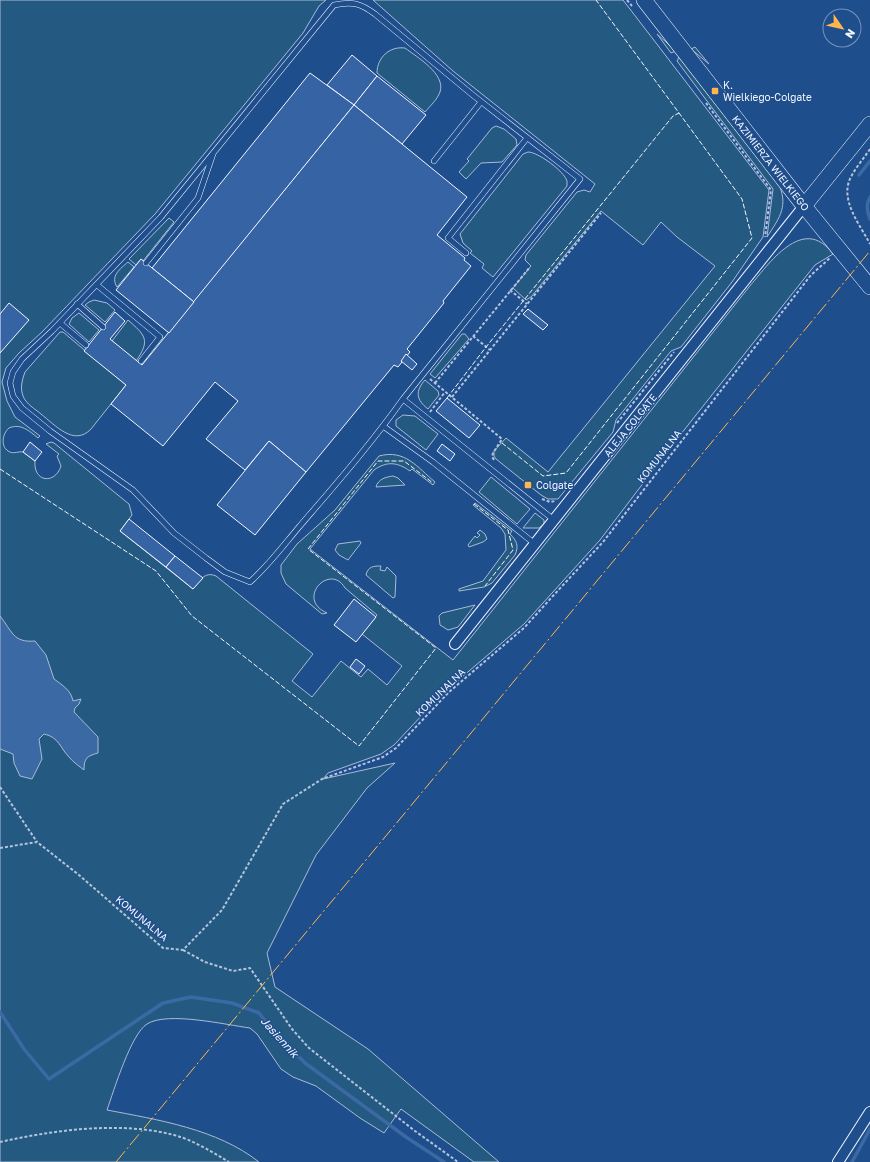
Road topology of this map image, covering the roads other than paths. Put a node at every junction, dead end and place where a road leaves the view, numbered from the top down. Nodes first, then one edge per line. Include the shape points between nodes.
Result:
1 (639, 5) edge
2 (481, 102) junction
3 (870, 124) edge
4 (527, 138) junction
5 (215, 150) junction
6 (434, 161) dead end
7 (804, 206) junction
8 (466, 253) dead end
9 (146, 263) dead end
10 (97, 285) junction
11 (870, 287) edge
12 (77, 304) junction
13 (60, 323) junction
14 (103, 327) dead end
15 (86, 345) dead end
16 (141, 361) dead end
17 (403, 399) junction
18 (383, 426) junction
19 (554, 520) junction
20 (535, 544) junction
21 (455, 644) dead end
22 (870, 1112) edge
23 (838, 1162) edge

1 - 7 street, KAZIMIERZA WIELKIEGO
2 - 4 lane
2 - 5 lane via 375,14 364,6 348,2 334,5
2 - 6 lane
3 - 7 street
4 - 8 lane via 448,238
4 - 17 lane via 580,179
5 - 9 lane via 198,198
5 - 10 lane via 161,217
7 - 11 street, KAZIMIERZA WIELKIEGO
7 - 19 street, ALEJA COLGATE
10 - 12 lane
10 - 16 lane via 160,337
12 - 13 lane
12 - 14 lane
13 - 15 lane
13 - 18 lane via 22,359 13,372 10,382 17,402 50,431 132,490 174,533 225,572 250,582 269,565
17 - 18 lane
17 - 19 lane
18 - 20 lane via 433,462
19 - 20 street, ALEJA COLGATE
20 - 21 street, ALEJA COLGATE
22 - 23 street

